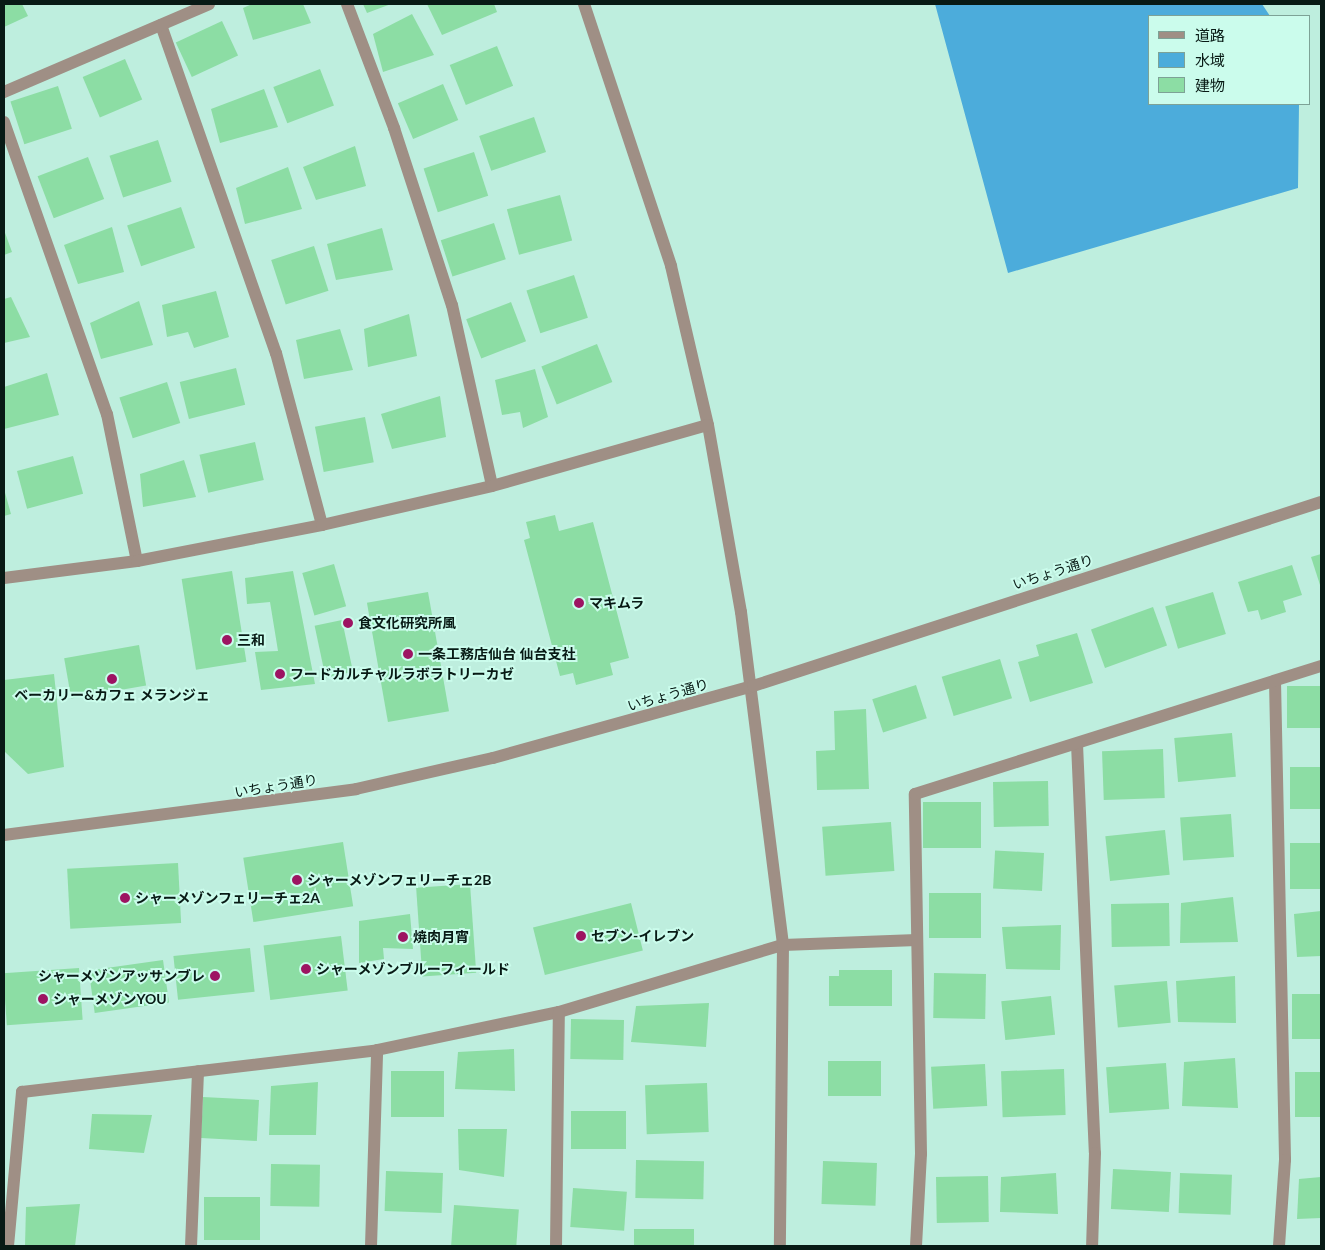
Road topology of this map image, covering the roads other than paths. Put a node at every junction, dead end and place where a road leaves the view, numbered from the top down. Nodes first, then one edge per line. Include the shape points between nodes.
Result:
1 (209, 4) edge
2 (347, 4) edge
3 (584, 4) edge
4 (161, 25) junction
5 (4, 92) edge
6 (4, 122) edge
7 (708, 425) junction
8 (492, 486) junction
9 (1321, 502) edge
10 (322, 525) junction
11 (137, 561) junction
12 (4, 578) edge
13 (1321, 666) edge
14 (1275, 681) junction
15 (753, 686) junction
16 (1077, 744) junction
17 (4, 835) edge
18 (917, 940) junction
19 (783, 945) junction
20 (559, 1012) junction
21 (376, 1050) junction
22 (198, 1071) junction
23 (8, 1246) edge
24 (191, 1246) edge
25 (371, 1246) edge
26 (556, 1246) edge
27 (780, 1246) edge
28 (916, 1246) edge
29 (1092, 1246) edge
30 (1280, 1246) edge

1 - 4 street
2 - 8 street via 394,128 452,305
3 - 7 street via 670,266
4 - 5 street
4 - 10 street via 276,353
6 - 11 street via 107,414
7 - 8 street
7 - 15 street
8 - 10 street
9 - 15 street, いちょう通り
10 - 11 street
11 - 12 street
13 - 14 street
14 - 16 street
14 - 30 street via 1285,1160
15 - 17 street, いちょう通り via 493,758 356,789
15 - 19 street
16 - 18 street via 914,794
16 - 29 street via 1095,1153
18 - 19 street
18 - 28 street via 921,1154
19 - 20 street
19 - 27 street
20 - 21 street
20 - 26 street
21 - 22 street
21 - 25 street
22 - 23 street via 22,1092
22 - 24 street

